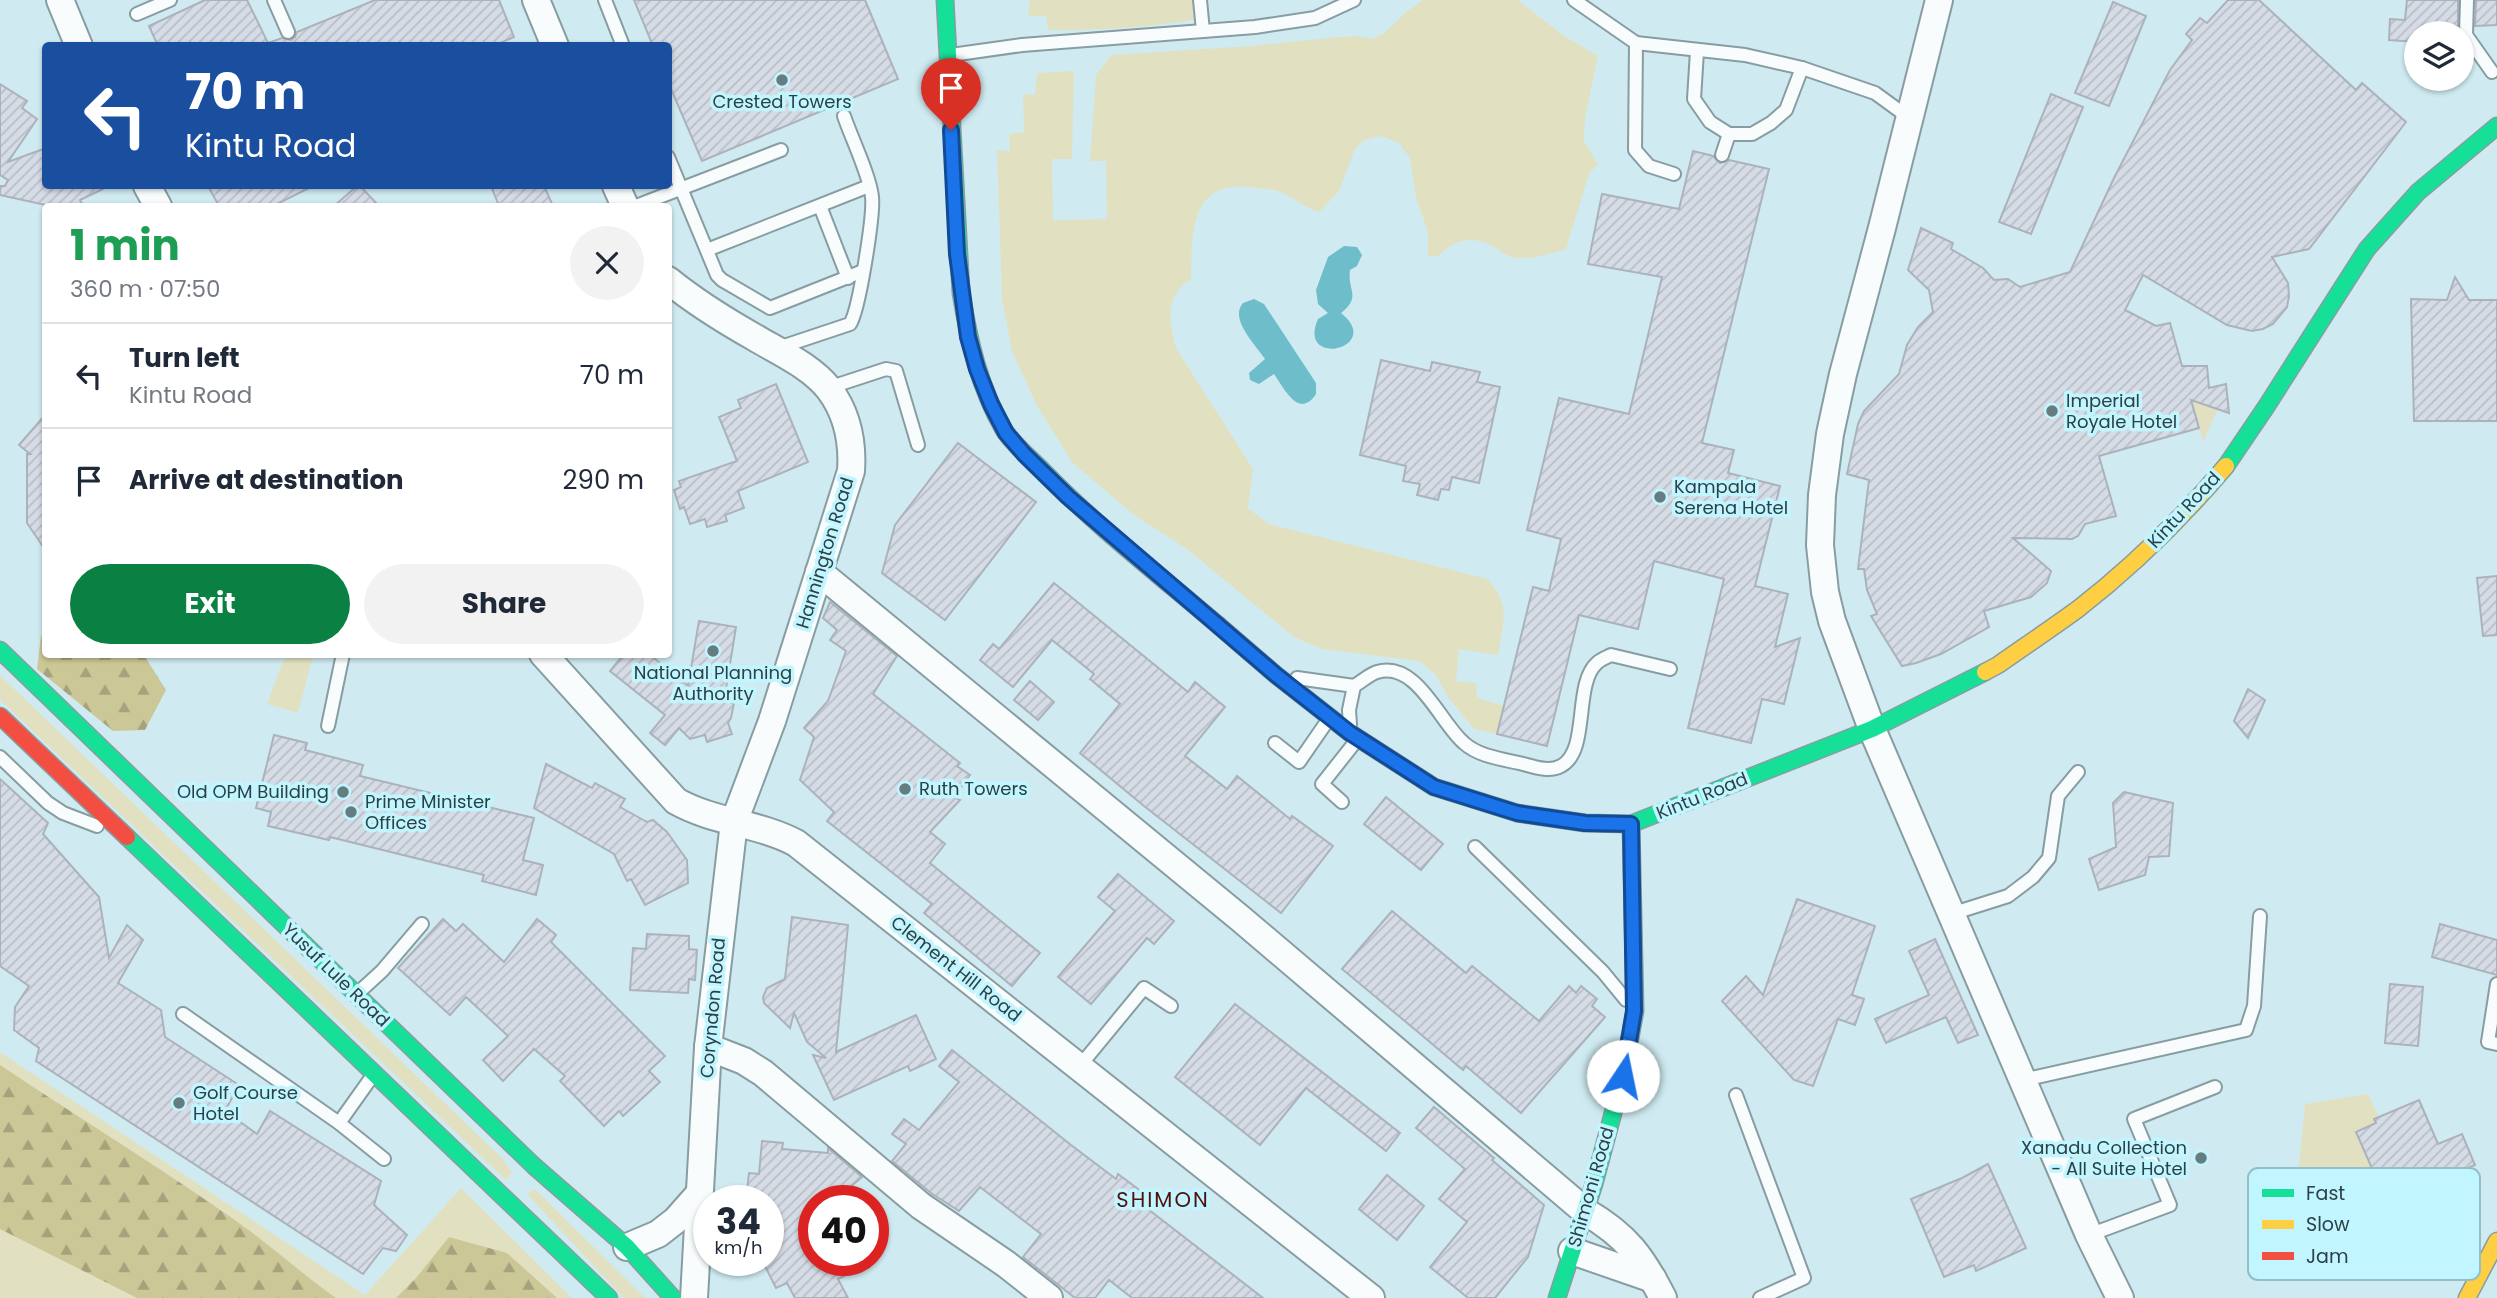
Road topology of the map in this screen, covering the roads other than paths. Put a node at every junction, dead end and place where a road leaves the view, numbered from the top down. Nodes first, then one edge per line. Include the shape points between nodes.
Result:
1 (60, 0) edge
2 (170, 0) edge
3 (274, 0) edge
4 (536, 0) edge
5 (605, 0) edge
6 (945, 0) edge
7 (1200, 0) edge
8 (1354, 0) edge
9 (1574, 0) edge
10 (1939, 0) edge
11 (2467, 0) edge
12 (137, 14) dead end
13 (1203, 31) junction
14 (288, 32) dead end
15 (77, 42) edge
16 (553, 42) edge
17 (621, 42) edge
18 (1636, 43) junction
19 (1697, 51) junction
20 (948, 56) junction
21 (1802, 68) junction
22 (2492, 72) dead end
23 (844, 116) dead end
24 (1908, 117) junction
25 (2497, 126) edge
26 (1729, 134) junction
27 (781, 150) dead end
28 (1722, 155) dead end
29 (672, 166) edge
30 (1674, 174) dead end
31 (869, 186) junction
32 (682, 188) junction
33 (644, 203) edge
34 (820, 206) junction
35 (707, 250) junction
36 (863, 271) junction
37 (848, 278) junction
38 (672, 283) edge
39 (774, 349) junction
40 (828, 388) junction
41 (918, 445) dead end
42 (819, 572) junction
43 (0, 650) edge
44 (342, 658) edge
45 (547, 658) edge
46 (1670, 668) dead end
47 (1276, 675) junction
48 (1354, 686) junction
49 (0, 716) edge
50 (1330, 717) junction
51 (328, 726) dead end
52 (1872, 729) junction
53 (1354, 735) junction
54 (1275, 743) dead end
55 (0, 757) edge
56 (2078, 772) dead end
57 (1342, 802) dead end
58 (734, 822) junction
59 (1631, 824) junction
60 (127, 838) junction
61 (1475, 846) dead end
62 (1951, 914) junction
63 (2260, 916) dead end
64 (422, 924) dead end
65 (2497, 984) edge
66 (356, 994) junction
67 (1171, 1006) dead end
68 (1634, 1011) junction
69 (183, 1014) dead end
70 (2497, 1044) edge
71 (708, 1047) junction
72 (1079, 1067) junction
73 (373, 1074) junction
74 (2023, 1080) junction
75 (2215, 1087) dead end
76 (1736, 1095) dead end
77 (340, 1123) junction
78 (384, 1159) dead end
79 (700, 1185) edge
80 (693, 1201) edge
81 (1586, 1212) junction
82 (2089, 1235) junction
83 (2497, 1241) edge
84 (626, 1247) junction
85 (1572, 1251) junction
86 (695, 1276) edge
87 (1658, 1288) edge
88 (2481, 1288) edge
89 (609, 1298) edge
90 (673, 1298) edge
91 (694, 1298) edge
92 (1049, 1298) edge
93 (1371, 1298) edge
94 (1557, 1298) edge
95 (1760, 1298) edge
96 (2120, 1298) edge

1 - 15 street
2 - 12 lane
3 - 14 lane
4 - 16 street
5 - 17 lane
6 - 20 street, Kintu Road
7 - 13 lane
8 - 13 lane via 1315,18
9 - 18 lane
10 - 24 street
11 - 22 lane via 2466,35
13 - 20 lane via 1022,45
18 - 19 lane
18 - 30 lane via 1635,150 1649,166
19 - 21 lane via 1745,55
19 - 26 lane via 1694,99 1710,122
20 - 47 street, Kintu Road via 961,293 977,369 1006,433 1068,497
21 - 24 lane via 1875,93
21 - 26 lane via 1786,110 1752,134
23 - 31 lane
24 - 52 street via 1843,374 1822,495 1820,545 1825,592
25 - 52 street, Kintu Road via 2418,192 2367,249 2227,464 2160,538 2079,608 1998,664
26 - 28 lane
27 - 32 lane
29 - 32 lane
31 - 34 lane
31 - 36 lane via 872,206
32 - 33 lane
32 - 35 lane
34 - 35 lane
34 - 37 lane
35 - 37 lane via 722,280 770,308
36 - 37 lane
36 - 39 lane via 850,324
38 - 39 street, Hannington Road
39 - 40 street, Hannington Road via 812,372
40 - 41 lane via 886,369 896,371
40 - 42 street, Hannington Road via 841,407 849,434 851,471
42 - 58 street, Hannington Road
42 - 81 street via 1241,919
43 - 66 street, Yusuf Lule Road
44 - 51 lane
45 - 58 street, Clement Hill Road via 676,800
46 - 48 lane via 1611,655 1596,663 1588,679 1572,755 1550,770 1494,758 1466,745 1409,678 1378,672
47 - 48 lane
47 - 50 street, Kintu Road
48 - 53 lane via 1349,710
49 - 60 street
50 - 53 street, Kintu Road
50 - 54 lane via 1298,762
52 - 59 street, Kintu Road
52 - 62 street
53 - 57 lane via 1322,784
53 - 59 street, Kintu Road via 1434,787 1517,813
55 - 60 lane via 63,813
56 - 62 lane via 2058,796 2049,858 2033,877 2008,896
58 - 71 street, Coryndon Road
58 - 72 street, Clement Hill Road via 796,842
59 - 68 street, Shimoni Road
60 - 73 street
61 - 68 lane via 1603,972
62 - 74 street
63 - 74 lane via 2254,1006 2246,1030
64 - 66 lane
65 - 70 lane via 2488,1042
66 - 84 street, Yusuf Lule Road via 530,1170
67 - 72 lane via 1144,988
68 - 81 street, Shimoni Road via 1623,1076
69 - 77 lane
71 - 79 street, Coryndon Road
71 - 92 street via 763,1073 921,1206
72 - 93 street, Clement Hill Road
73 - 77 lane
73 - 89 street via 510,1195
74 - 82 street
75 - 82 lane via 2134,1119 2170,1205
76 - 95 lane via 1804,1278
77 - 78 lane
80 - 84 street via 658,1234
81 - 85 street, Shimoni Road
81 - 87 street via 1626,1242
82 - 96 street
83 - 88 street
84 - 90 street, Yusuf Lule Road
85 - 87 street
85 - 94 street, Shimoni Road
86 - 91 street

